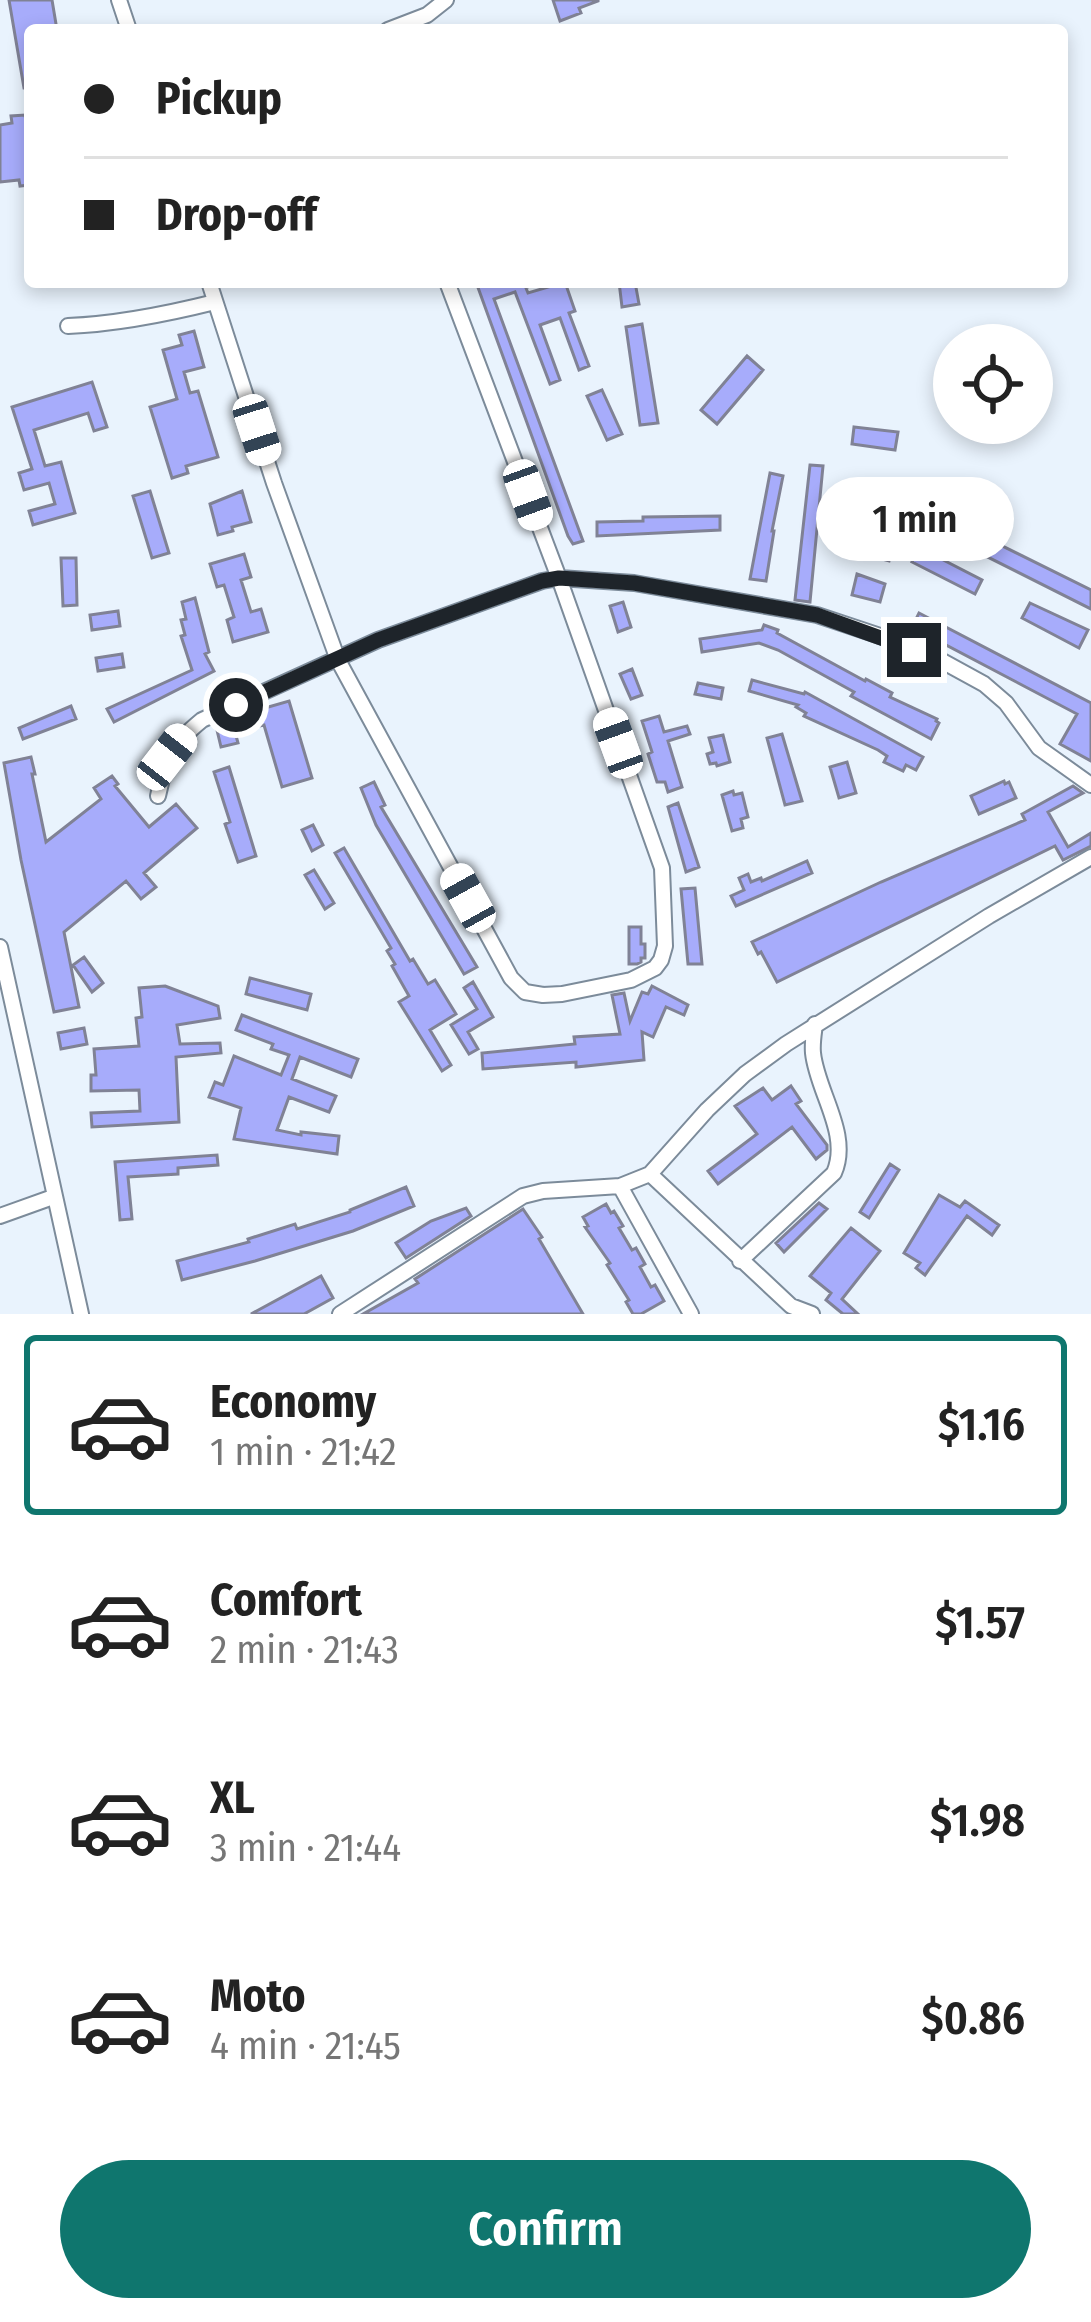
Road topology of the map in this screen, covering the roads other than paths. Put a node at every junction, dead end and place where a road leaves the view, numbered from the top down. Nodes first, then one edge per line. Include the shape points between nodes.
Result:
1 (446, 0) edge
2 (404, 24) edge
3 (211, 288) edge
4 (449, 288) edge
5 (215, 302) junction
6 (68, 326) dead end
7 (559, 578) junction
8 (338, 660) junction
9 (1091, 785) edge
10 (158, 796) dead end
11 (1091, 857) edge
12 (0, 947) edge
13 (815, 1024) junction
14 (8, 1027) edge
15 (650, 1174) junction
16 (620, 1186) junction
17 (53, 1197) junction
18 (0, 1216) edge
19 (740, 1261) junction
20 (81, 1314) edge
21 (340, 1314) edge
22 (691, 1314) edge
23 (812, 1314) edge

1 - 2 street
3 - 5 street
4 - 7 street
5 - 6 street
5 - 8 street
7 - 8 street
7 - 8 street via 662,868 662,960 631,980 543,995 525,992 512,978
7 - 9 street via 817,615 886,638 984,684 1039,748
8 - 10 street via 186,733 167,757
11 - 13 street
12 - 14 street
13 - 15 street via 745,1074
13 - 19 street via 814,1060 839,1162
14 - 17 street
15 - 16 street
15 - 19 street
16 - 21 street via 523,1196
16 - 22 street
17 - 18 street
17 - 20 street
19 - 23 street via 791,1306

